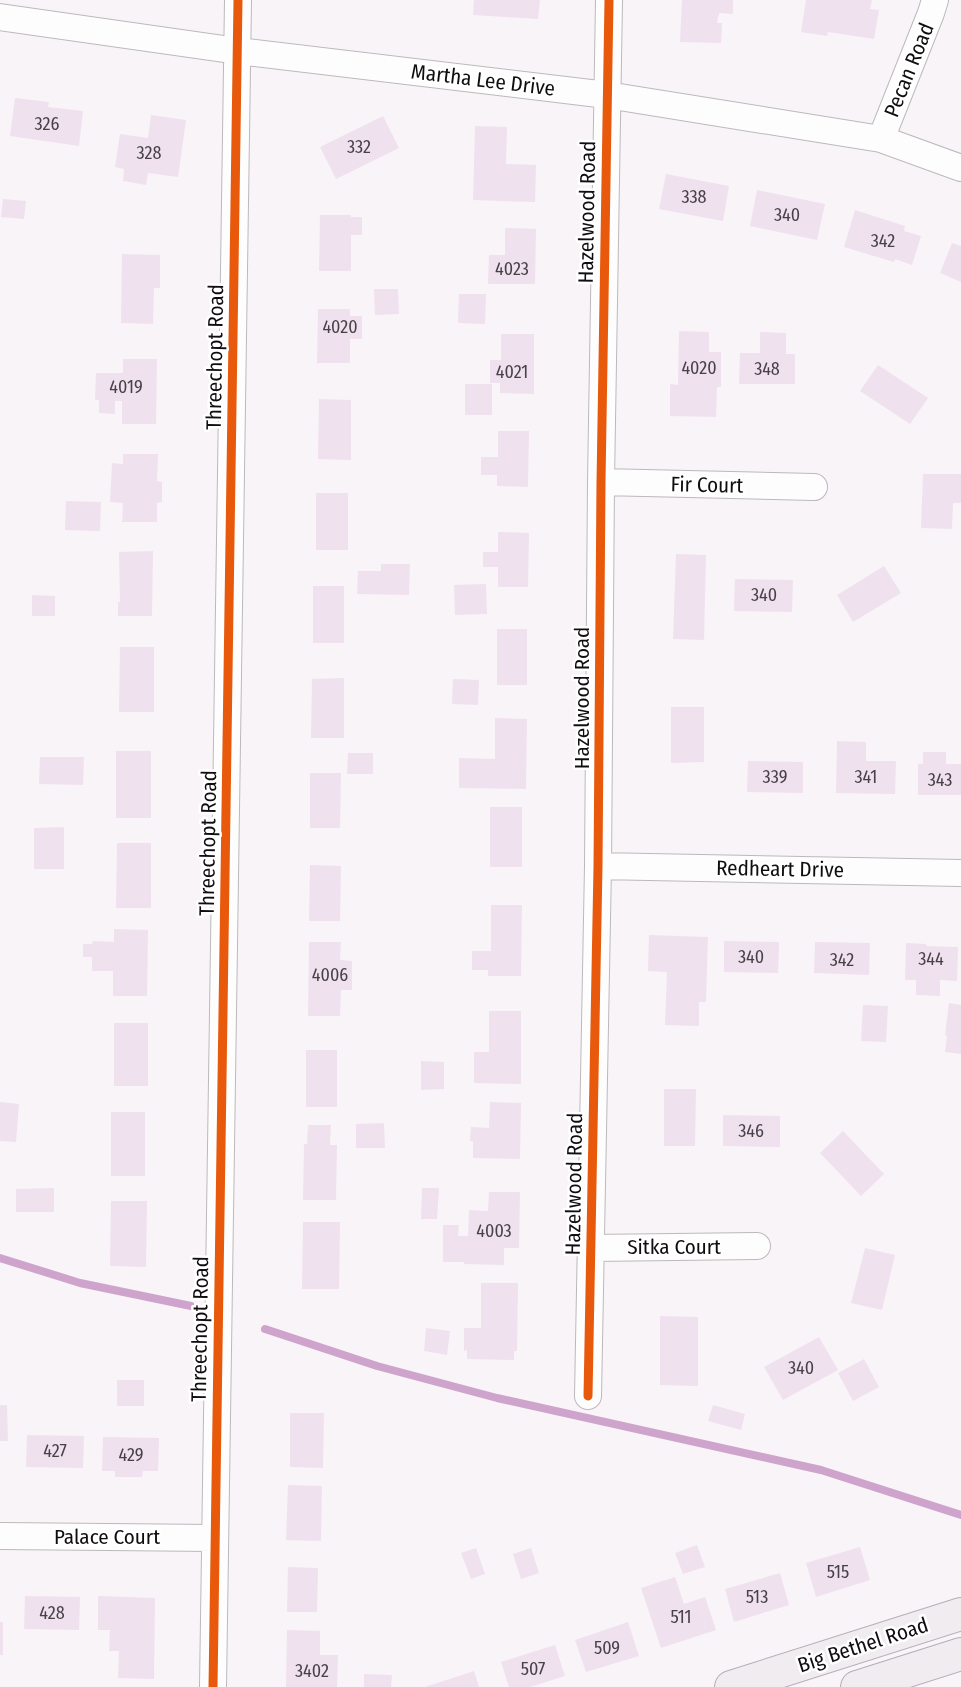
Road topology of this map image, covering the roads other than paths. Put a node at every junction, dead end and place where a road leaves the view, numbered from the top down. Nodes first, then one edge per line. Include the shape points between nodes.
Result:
1 (238, 0) edge
2 (609, 0) edge
3 (935, 0) edge
4 (0, 17) edge
5 (238, 51) junction
6 (607, 95) junction
7 (881, 139) junction
8 (961, 168) edge
9 (601, 482) junction
10 (814, 487) dead end
11 (598, 866) junction
12 (961, 873) edge
13 (757, 1246) dead end
14 (591, 1248) junction
15 (588, 1396) dead end
16 (0, 1536) edge
17 (215, 1538) junction
18 (961, 1614) edge
19 (961, 1654) edge
20 (213, 1687) edge
21 (732, 1687) edge
22 (857, 1687) edge

1 - 5 street, Threechopt Road
2 - 6 street, Hazelwood Road
3 - 7 street, Pecan Road
4 - 5 street, Martha Lee Drive
5 - 6 street, Martha Lee Drive
5 - 17 street, Threechopt Road
6 - 7 street, Martha Lee Drive
6 - 9 street, Hazelwood Road
7 - 8 street, Martha Lee Drive
9 - 10 street, Fir Court
9 - 11 street, Hazelwood Road
11 - 12 street, Redheart Drive
11 - 14 street, Hazelwood Road
13 - 14 street, Sitka Court
14 - 15 street, Hazelwood Road
16 - 17 street, Palace Court
17 - 20 street, Threechopt Road
18 - 21 main road, Big Bethel Road
19 - 22 main road, Big Bethel Road

